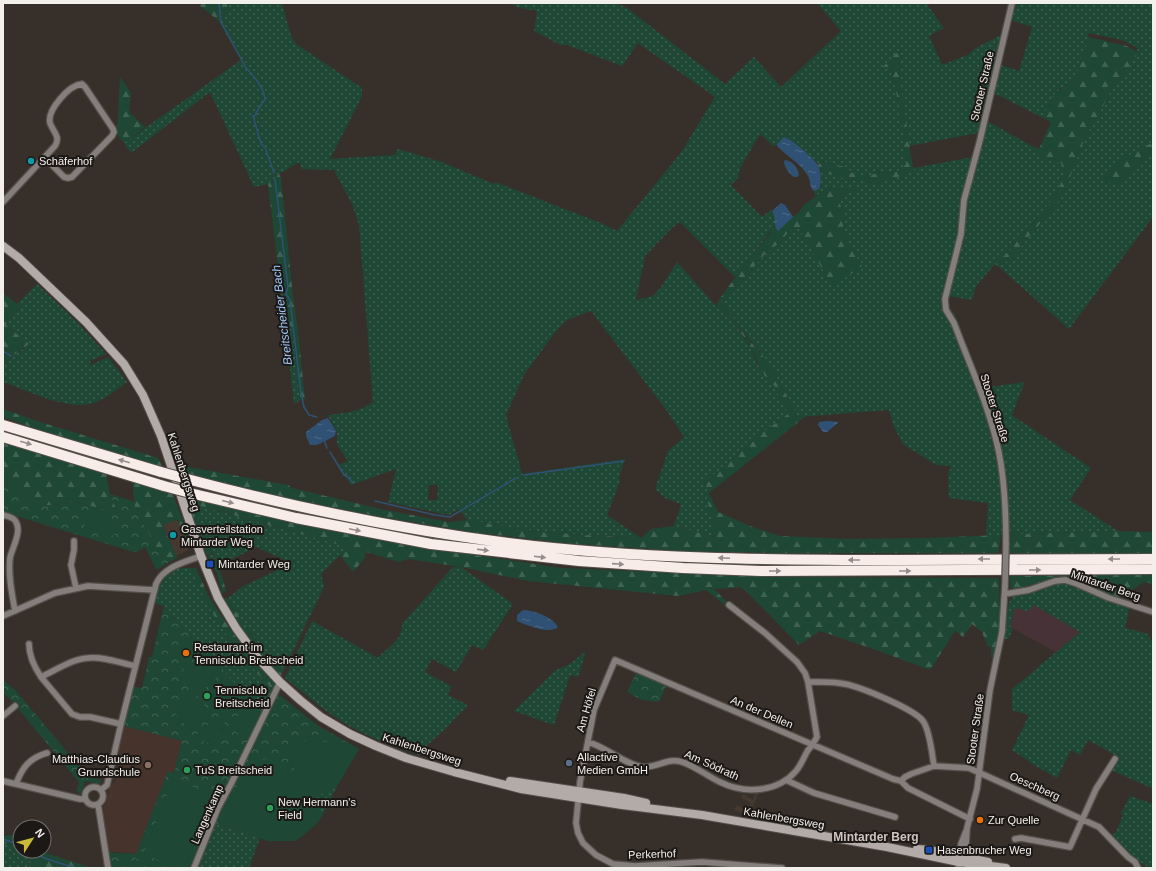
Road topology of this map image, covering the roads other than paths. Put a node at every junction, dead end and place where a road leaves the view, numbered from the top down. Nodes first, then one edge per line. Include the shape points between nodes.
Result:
1 (1012, 3) edge
2 (45, 158) junction
3 (3, 202) edge
4 (3, 240) edge
5 (3, 246) edge
6 (19, 258) junction
7 (3, 425) edge
8 (3, 437) edge
9 (3, 515) edge
10 (74, 541) dead end
11 (201, 556) junction
12 (1153, 559) edge
13 (1153, 569) edge
14 (76, 588) junction
15 (154, 590) junction
16 (1005, 594) junction
17 (729, 605) dead end
18 (15, 611) junction
19 (1153, 612) edge
20 (3, 616) edge
21 (28, 644) dead end
22 (615, 660) joint
23 (135, 666) junction
24 (41, 677) junction
25 (280, 682) junction
26 (808, 682) junction
27 (15, 706) dead end
28 (3, 716) edge
29 (121, 724) junction
30 (588, 742) junction
31 (813, 745) junction
32 (47, 753) dead end
33 (1115, 759) dead end
34 (934, 766) junction
35 (979, 772) junction
36 (786, 780) junction
37 (3, 781) edge
38 (901, 781) junction
39 (16, 784) junction
40 (101, 790) junction
41 (578, 794) junction
42 (85, 799) junction
43 (98, 804) junction
44 (895, 817) dead end
45 (970, 819) junction
46 (1083, 819) junction
47 (1015, 839) dead end
48 (959, 862) edge
49 (718, 865) edge
50 (612, 866) edge
51 (108, 868) edge
52 (194, 868) edge
53 (782, 868) edge
54 (1006, 868) edge
55 (1011, 868) edge
56 (1138, 868) edge

1 - 16 street, Stooter Straße, bridge via 964,200 961,234 945,299 946,310 954,323 989,416 999,453 1006,514
2 - 2 street via 64,177 72,177 112,136 113,128 82,84 77,84 67,92 50,116 50,123 58,141
2 - 3 street
4 - 6 street, Kahlenbergsweg
5 - 6 street, Kahlenbergsweg
6 - 11 street, Kahlenbergsweg via 86,322 133,378 161,436
12 -> 7 highway, bridge via 760,559 683,557 509,543 299,507 161,472
8 -> 13 highway, bridge via 164,486 296,518 424,543 579,561 761,571
9 - 18 street via 17,522 10,561 10,584
10 - 14 street via 71,565
11 - 15 street via 165,572
11 - 25 street, Kahlenbergsweg via 213,588 236,628 257,657
14 - 15 street via 105,586
14 - 18 street via 55,593
15 - 23 street
16 - 19 street, Mintarder Berg via 1065,580
16 - 35 street, Stooter Straße via 1002,632 990,690
17 - 26 street via 797,662
18 - 20 street
21 - 24 street
22 - 30 street, Am Höfel via 594,710
22 - 31 street, An der Dellen
23 - 24 street via 96,657 87,658
23 - 29 street
24 - 29 street via 72,714
25 - 41 street, Kahlenbergsweg via 321,717 376,746 420,762 521,788
25 - 52 street, Langenkamp via 218,808
26 - 31 street via 817,737
26 - 34 street via 855,687 916,714 926,727
27 - 28 street
29 - 40 street via 107,785
30 - 36 street, Am Södrath via 643,767 671,760 682,762 736,788 760,789
30 - 41 street, Am Höfel
31 - 36 street, Am Södrath via 801,764
31 - 38 street, An der Dellen
32 - 39 street via 37,756 22,769
33 - 46 street via 1096,789
34 - 35 street, Oeschberg via 969,768
34 - 38 street via 911,774
35 - 45 street, Stooter Straße
35 - 46 street, Oeschberg
36 - 44 street via 814,793
37 - 39 street
38 - 45 street, An der Dellen via 908,788
39 - 42 street
40 - 42 street via 90,788 85,792
40 - 43 street via 103,798
41 - 48 street, Kahlenbergsweg via 624,798 702,815
41 - 50 street, Perkerhof via 578,833 583,843 596,856
42 - 43 street via 90,805
43 - 51 street
45 - 48 street, Stooter Straße via 966,845
46 - 47 street via 1070,847
46 - 56 street, Oeschberg via 1099,827
48 - 54 street, Kahlenbergsweg
48 - 55 street, Kahlenbergsweg
49 - 50 street, Perkerhof via 690,862
49 - 53 street, Perkerhof

